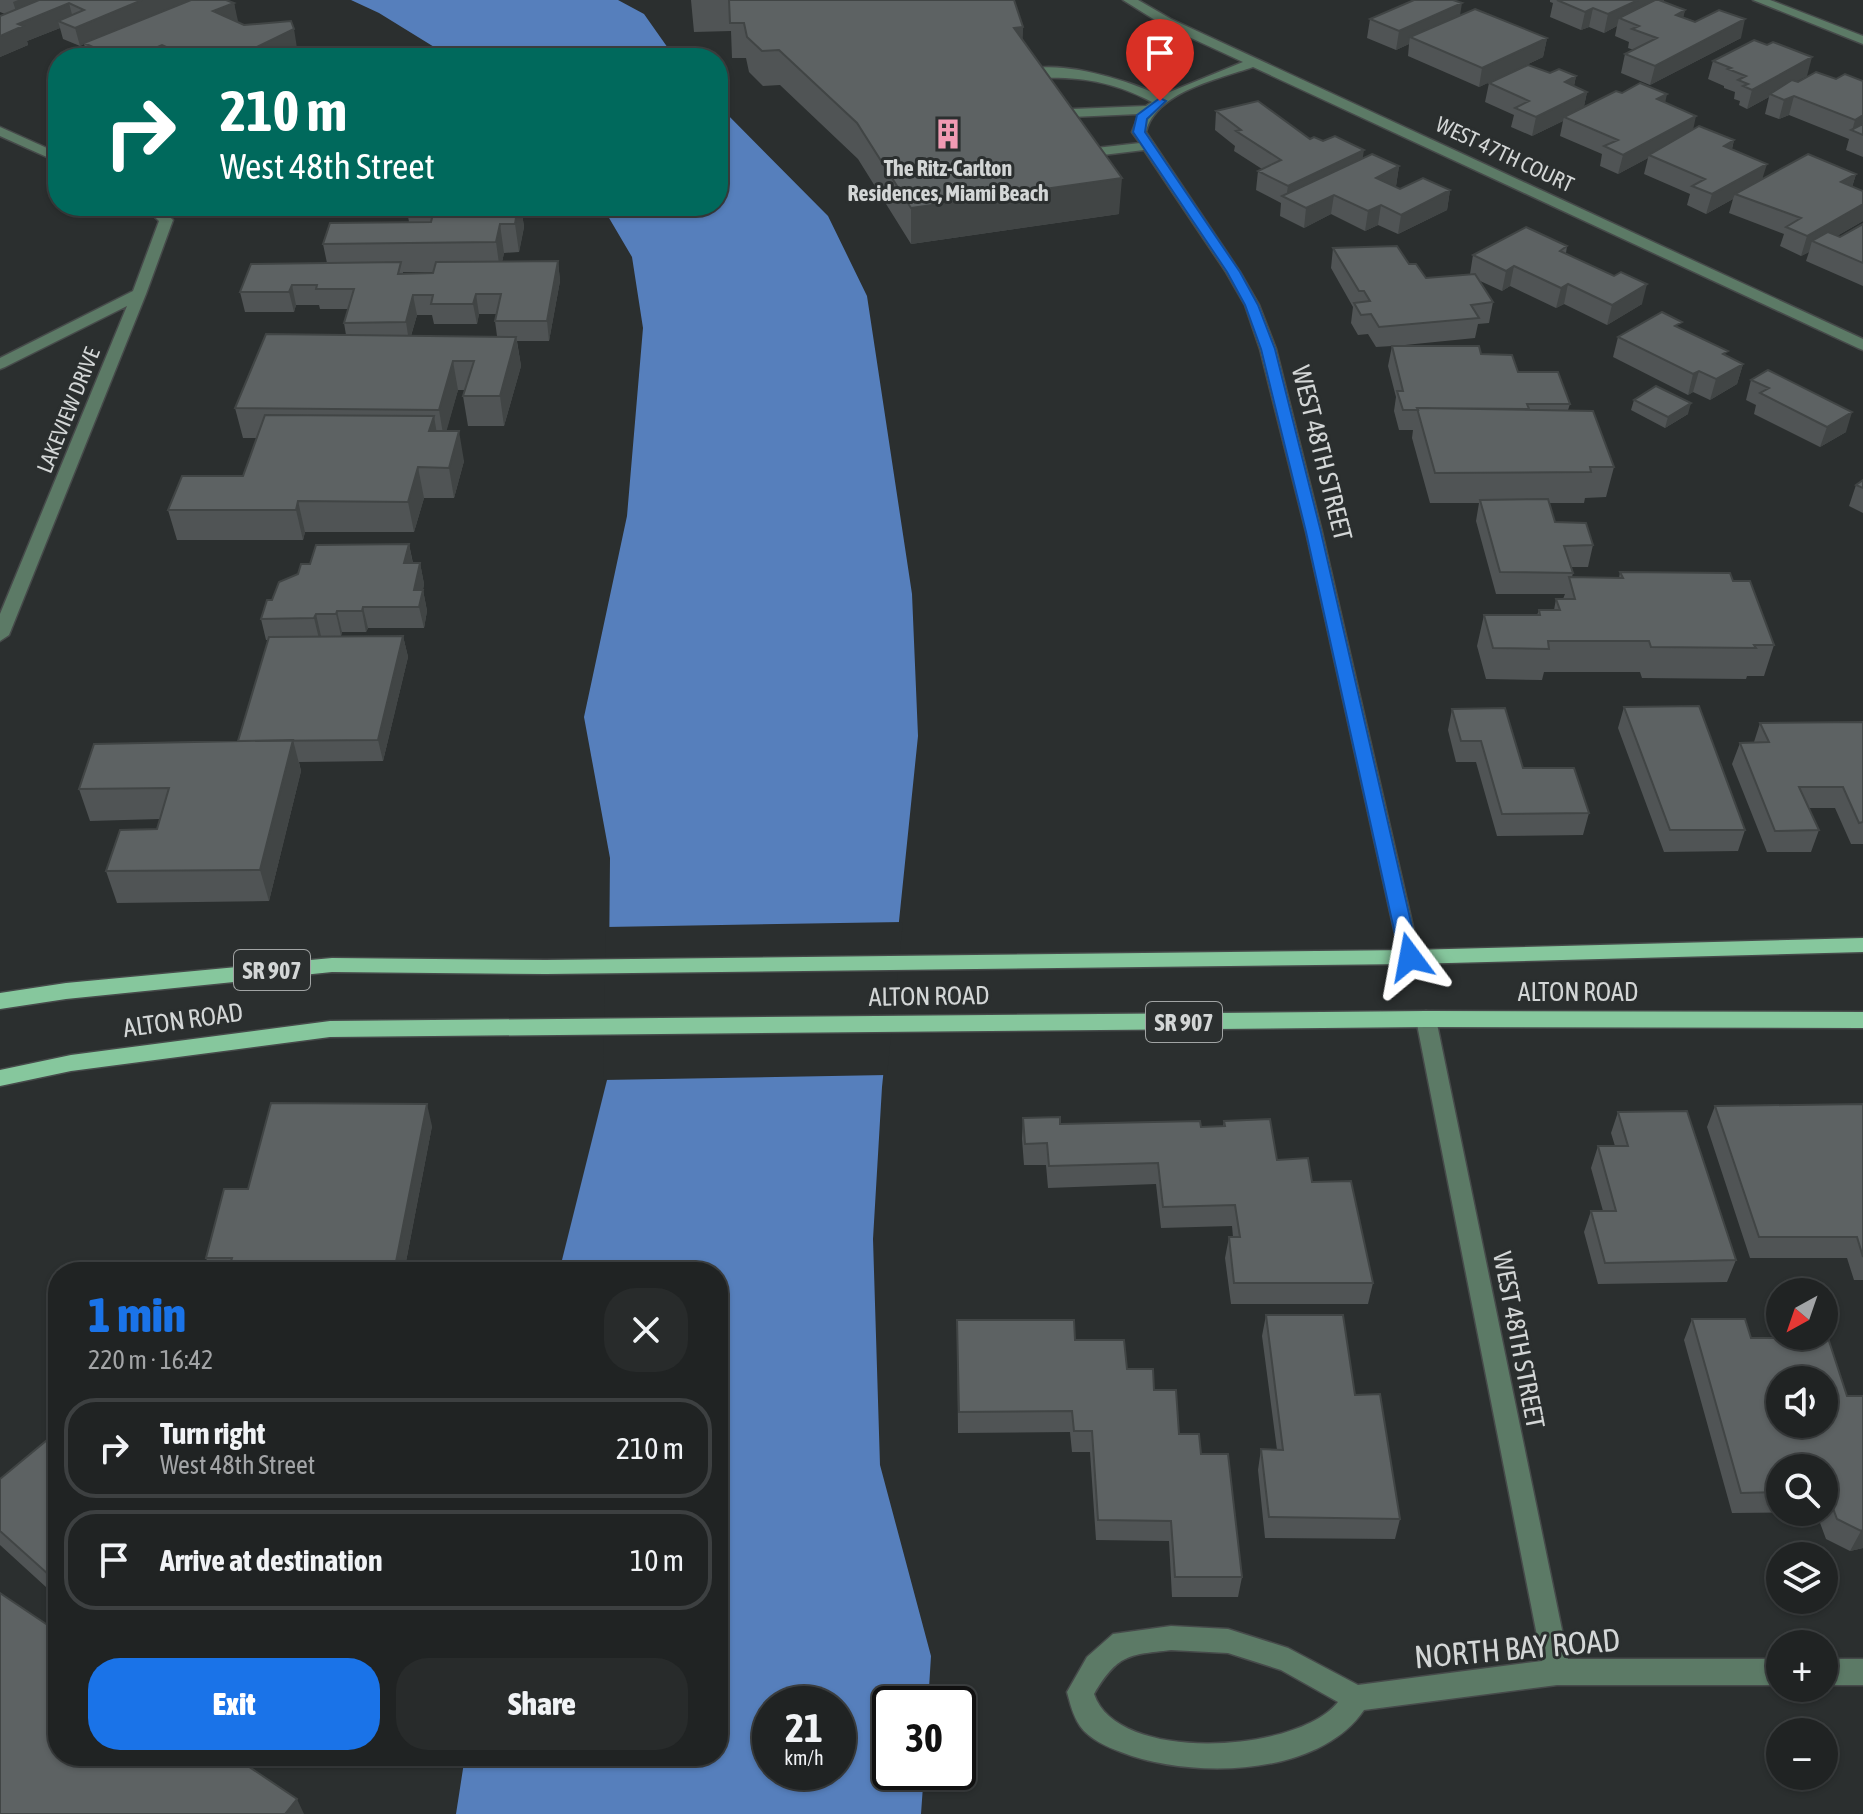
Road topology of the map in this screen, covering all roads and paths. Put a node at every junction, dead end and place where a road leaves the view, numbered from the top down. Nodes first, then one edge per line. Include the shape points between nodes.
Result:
1 (1129, 0) edge
2 (1759, 0) edge
3 (1863, 40) edge
4 (1255, 62) junction
5 (1022, 75) edge
6 (1154, 106) junction
7 (1049, 114) edge
8 (0, 131) edge
9 (1146, 146) junction
10 (48, 153) edge
11 (1078, 154) edge
12 (161, 216) edge
13 (139, 294) junction
14 (1863, 345) edge
15 (0, 364) edge
16 (0, 635) edge
17 (1863, 945) edge
18 (1410, 957) junction
19 (0, 1001) edge
20 (1426, 1019) junction
21 (1863, 1020) edge
22 (0, 1078) edge
23 (1557, 1672) junction
24 (1766, 1672) edge
25 (1838, 1672) edge
26 (1863, 1672) edge
27 (1356, 1698) junction

1 - 4 street, WEST 47TH COURT
2 - 3 street
4 - 6 street
4 - 14 street, WEST 47TH COURT
5 - 6 street via 1070,71 1104,76 1132,86
6 - 7 street
6 - 9 street via 1138,126
8 - 10 street
9 - 11 street
9 - 18 street, WEST 48TH STREET via 1233,272 1268,349
12 - 13 street, LAKEVIEW DRIVE via 166,220
13 - 15 street
13 - 16 street, LAKEVIEW DRIVE
17 - 18 main road, ALTON ROAD / SR 907
18 - 19 main road, ALTON ROAD / SR 907 via 332,965
20 - 21 main road, ALTON ROAD / SR 907
20 - 22 main road, ALTON ROAD / SR 907 via 330,1029 71,1063
20 - 23 street, WEST 48TH STREET
23 - 24 street, NORTH BAY ROAD
23 - 27 street, NORTH BAY ROAD
25 - 26 street
27 - 27 street via 1288,1660 1243,1645 1171,1638 1122,1643 1096,1666 1080,1692 1091,1719 1126,1742 1169,1754 1231,1757 1314,1736 1339,1721

